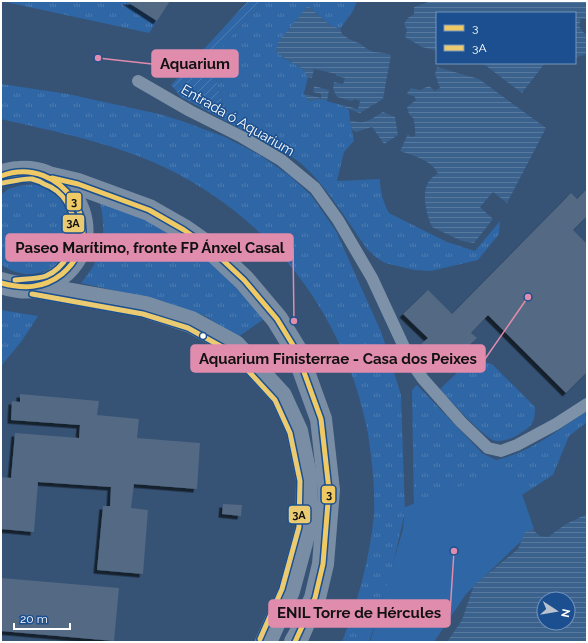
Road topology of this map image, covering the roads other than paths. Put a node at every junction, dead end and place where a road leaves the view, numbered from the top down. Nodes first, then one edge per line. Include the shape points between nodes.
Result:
1 (138, 81) dead end
2 (1, 164) edge
3 (44, 175) junction
4 (1, 176) edge
5 (1, 283) edge
6 (33, 287) junction
7 (587, 404) edge
8 (266, 642) edge
9 (295, 642) edge

1 - 7 street, Entrada ó Aquarium via 281,160 315,188 338,220 369,272 411,362 423,380 488,448 501,451 518,446
2 - 3 main road
3 - 4 main road via 18,172
3 - 6 main road via 66,188 77,203 82,221 82,239 76,257 66,271 50,282
3 - 9 main road via 78,184 149,210 184,230 211,249 244,280 277,319 296,350 321,419 329,490 323,564 315,598
5 - 6 main road via 16,287
6 - 8 main road via 145,307 191,322 235,346 281,396 297,431 307,480 306,528 290,591

